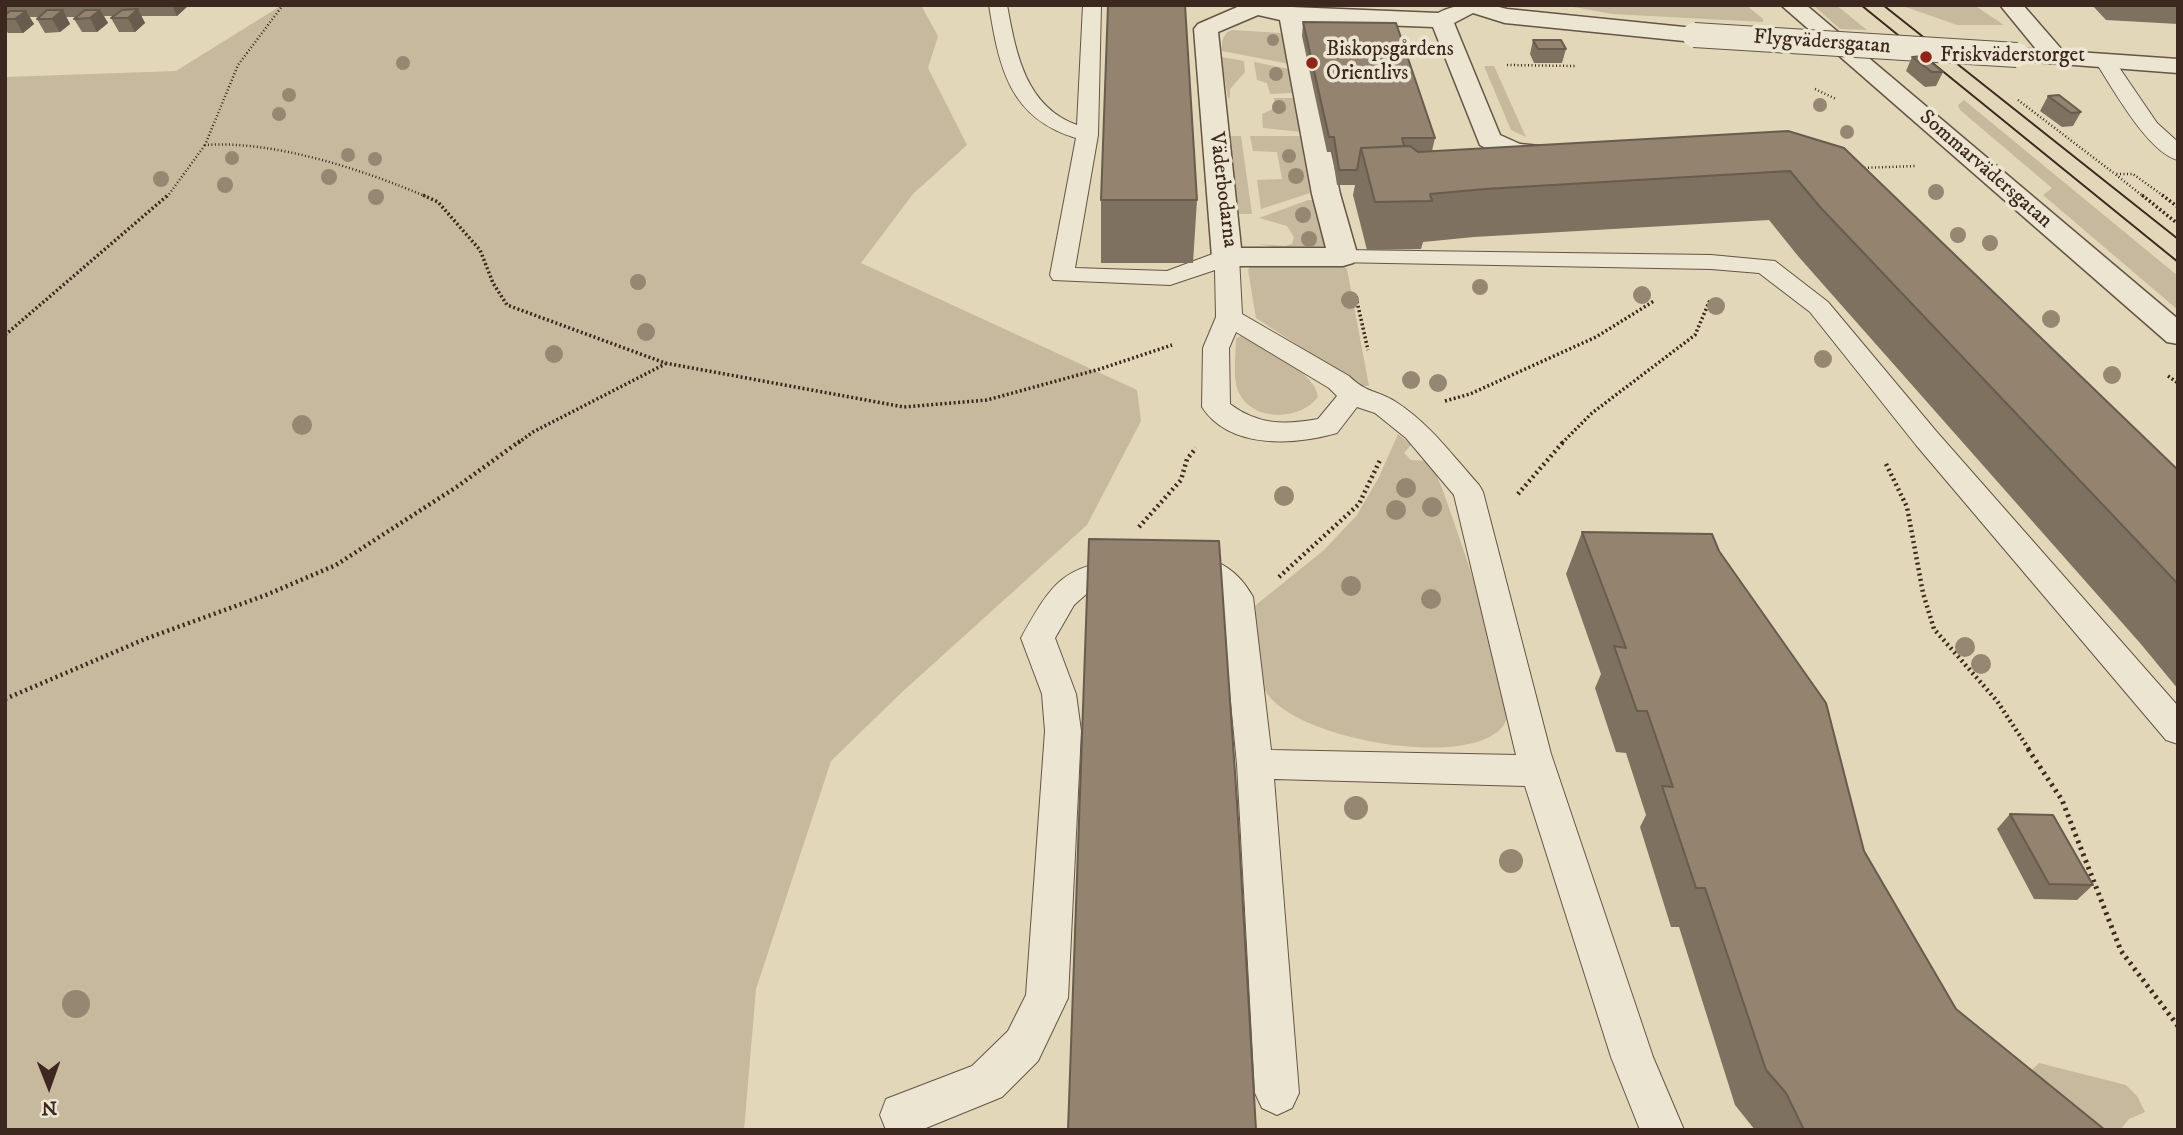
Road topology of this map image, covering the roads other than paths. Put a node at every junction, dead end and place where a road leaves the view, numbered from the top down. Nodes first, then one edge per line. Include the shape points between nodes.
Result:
1 (998, 5) edge
2 (1092, 5) edge
3 (1792, 5) edge
4 (2011, 5) edge
5 (1256, 6) edge
6 (1469, 6) edge
7 (1290, 15) junction
8 (1442, 20) junction
9 (2055, 57) junction
10 (2105, 61) junction
11 (2178, 66) edge
12 (1087, 135) junction
13 (2178, 154) edge
14 (1576, 155) edge
15 (1227, 257) junction
16 (1343, 257) junction
17 (1229, 317) junction
18 (2178, 335) edge
19 (1352, 395) junction
20 (2178, 730) edge
21 (1255, 764) junction
22 (1539, 771) junction
23 (1277, 1093) dead end
24 (902, 1115) dead end
25 (1662, 1130) edge

1 - 12 lane via 1007,57 1035,108 1054,124
2 - 12 lane
3 - 18 street, Sommarvädersgatan
4 - 9 street
5 - 7 street
5 - 15 street, Väderbodarna via 1206,29
6 - 8 street
6 - 9 street, Flygvädersgatan, bridge via 1506,16 1694,35
7 - 8 street
7 - 16 street
8 - 14 street via 1489,139 1522,153
9 - 10 street, Flygvädersgatan
10 - 11 street, Flygvädersgatan
10 - 13 lane via 2149,127
12 - 15 lane via 1062,275 1170,278
15 - 16 street, Väderbodarna
15 - 17 lane
16 - 20 lane via 1766,266 1819,307
17 - 19 lane via 1339,382
17 - 19 lane via 1216,348 1216,407 1236,424 1285,435 1326,427
19 - 22 lane via 1385,407 1416,432 1468,492
21 - 22 lane
21 - 23 lane
21 - 24 lane via 1237,597 1212,571 1182,567 1098,571 1063,592 1038,638 1059,694 1063,731 1046,998 1023,1046 987,1082
22 - 25 lane via 1632,1057

